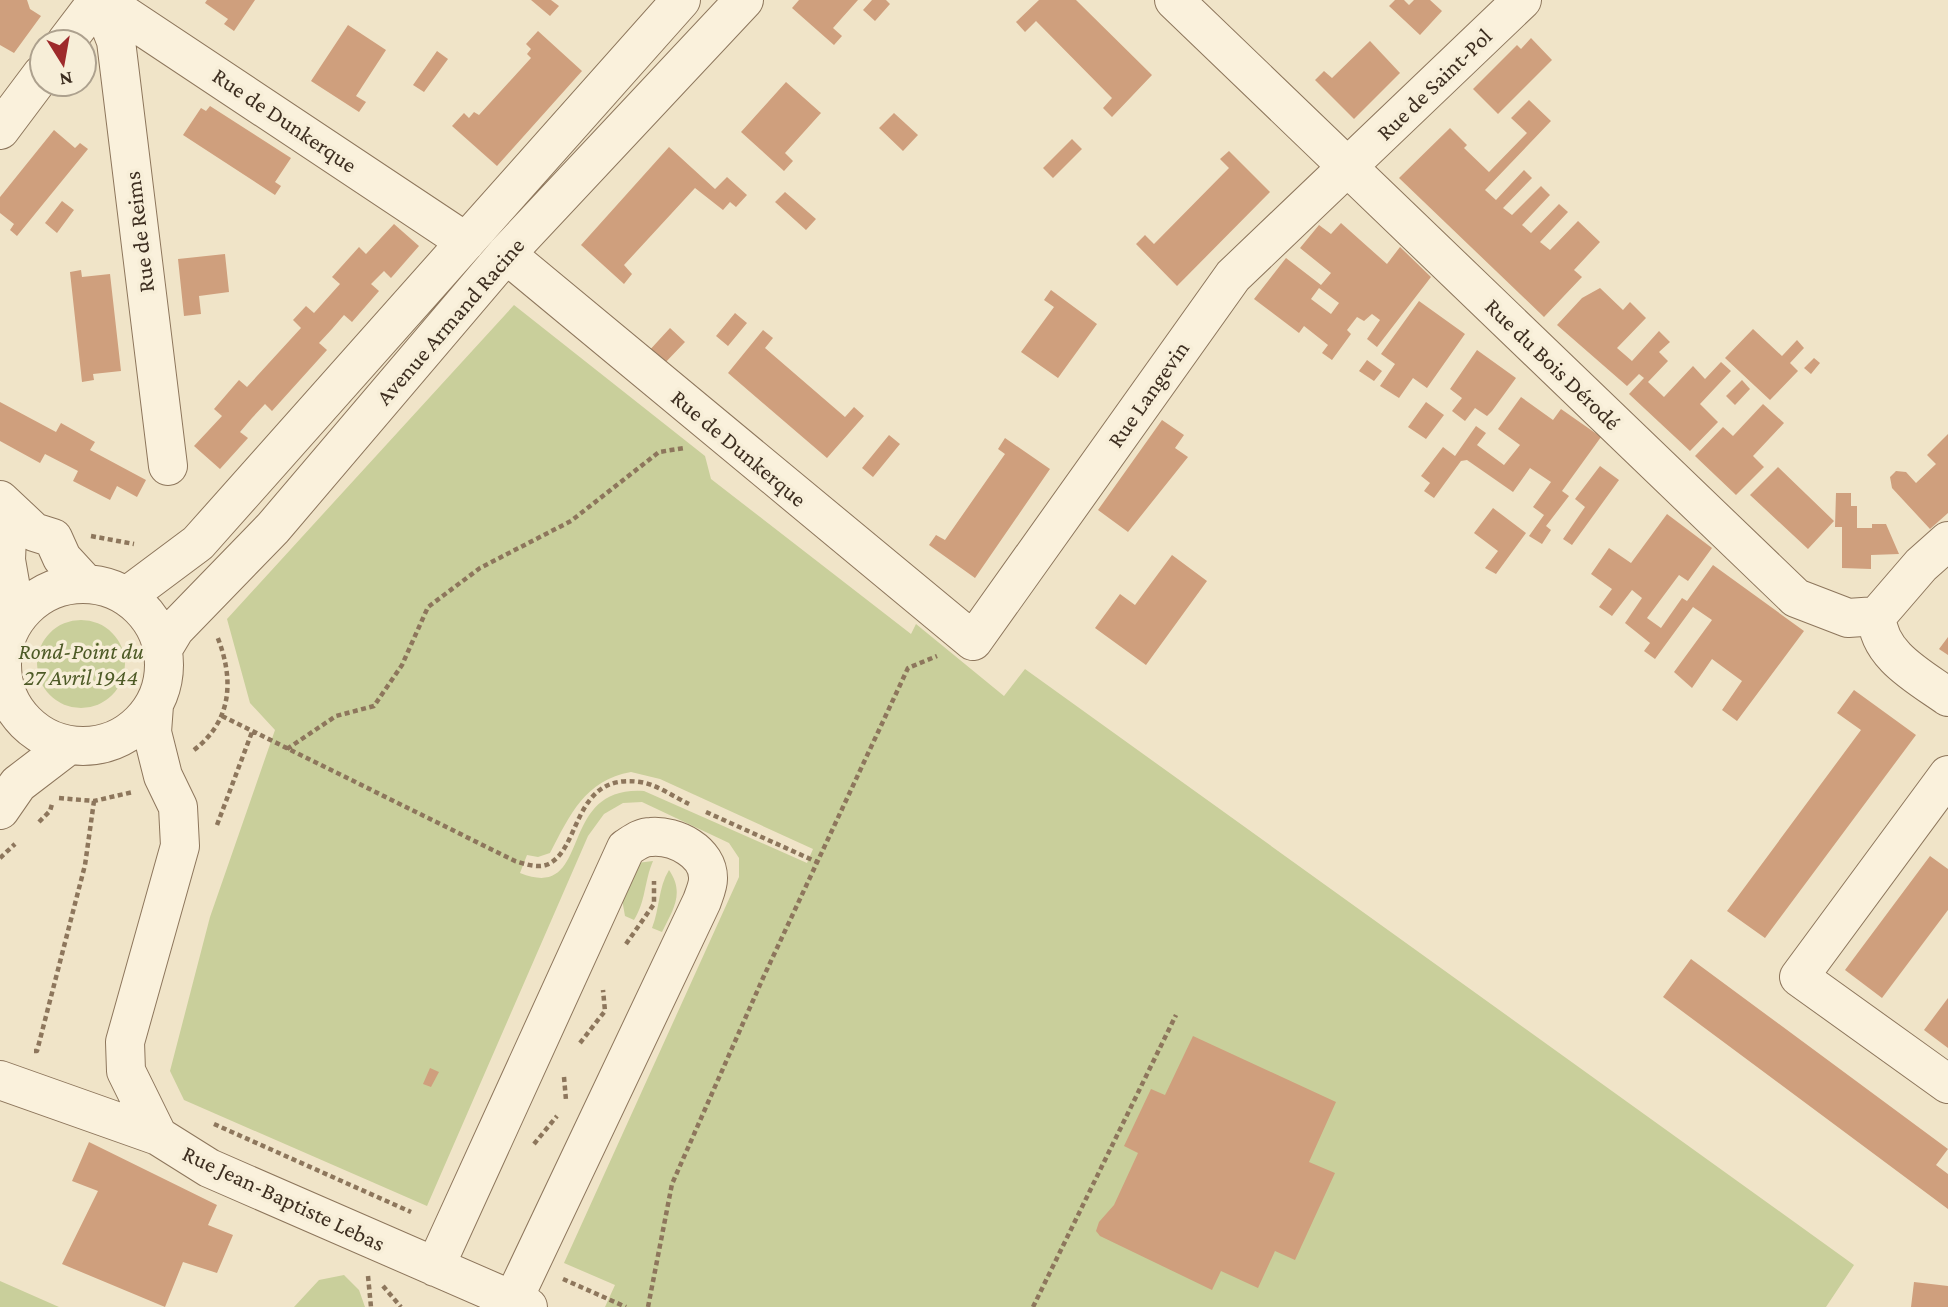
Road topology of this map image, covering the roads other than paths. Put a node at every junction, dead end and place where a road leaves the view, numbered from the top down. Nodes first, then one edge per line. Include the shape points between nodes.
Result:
1 (100, 0) edge
2 (681, 0) edge
3 (744, 0) edge
4 (1174, 0) edge
5 (1522, 0) edge
6 (77, 28) edge
7 (28, 93) edge
8 (0, 130) edge
9 (1347, 167) junction
10 (466, 242) junction
11 (506, 254) junction
12 (168, 466) dead end
13 (0, 500) edge
14 (0, 506) edge
15 (1948, 541) edge
16 (85, 583) junction
17 (127, 596) junction
18 (1877, 616) junction
19 (16, 617) junction
20 (973, 641) joint
21 (163, 649) junction
22 (1948, 697) edge
23 (154, 705) junction
24 (5, 711) edge
25 (85, 744) junction
26 (1948, 775) edge
27 (163, 776) junction
28 (0, 810) edge
29 (0, 1080) edge
30 (1948, 1084) edge
31 (158, 1136) junction
32 (435, 1267) junction
33 (520, 1304) edge

1 - 6 street
1 - 10 street, Rue de Dunkerque
1 - 12 street, Rue de Reims via 116,41
2 - 10 street, Avenue Armand Racine
3 - 11 street, Avenue Armand Racine
4 - 9 street, Rue du Bois Dérodé
5 - 9 street, Rue de Saint-Pol
7 - 8 street
9 - 18 street, Rue du Bois Dérodé via 1796,598 1848,618
9 - 20 street, Rue Langevin via 1233,276
10 - 17 street, Avenue Armand Racine via 198,543
11 - 20 street, Rue de Dunkerque
11 - 21 street, Avenue Armand Racine via 273,528 175,629
13 - 16 street via 34,532 53,538 62,558
14 - 19 street via 8,536 6,560
15 - 18 street
16 - 17 street
16 - 19 street via 59,587 35,598
17 - 21 street via 150,618
18 - 22 street via 1877,628 1892,655
19 - 24 street via 1,658
21 - 23 street via 163,680
23 - 25 street via 131,730
23 - 27 street, Rue Jean-Baptiste Lebas via 152,732
24 - 25 street via 51,740
25 - 27 street via 126,753
25 - 28 street via 18,783
26 - 30 street via 1799,977
27 - 31 street, Rue Jean-Baptiste Lebas via 178,807 180,846 125,1042 126,1071
29 - 31 street
31 - 32 street, Rue Jean-Baptiste Lebas via 209,1168
32 - 33 street, Rue Jean-Baptiste Lebas
32 - 33 street via 626,848 652,837 673,839 703,861 708,878 702,901 530,1265

